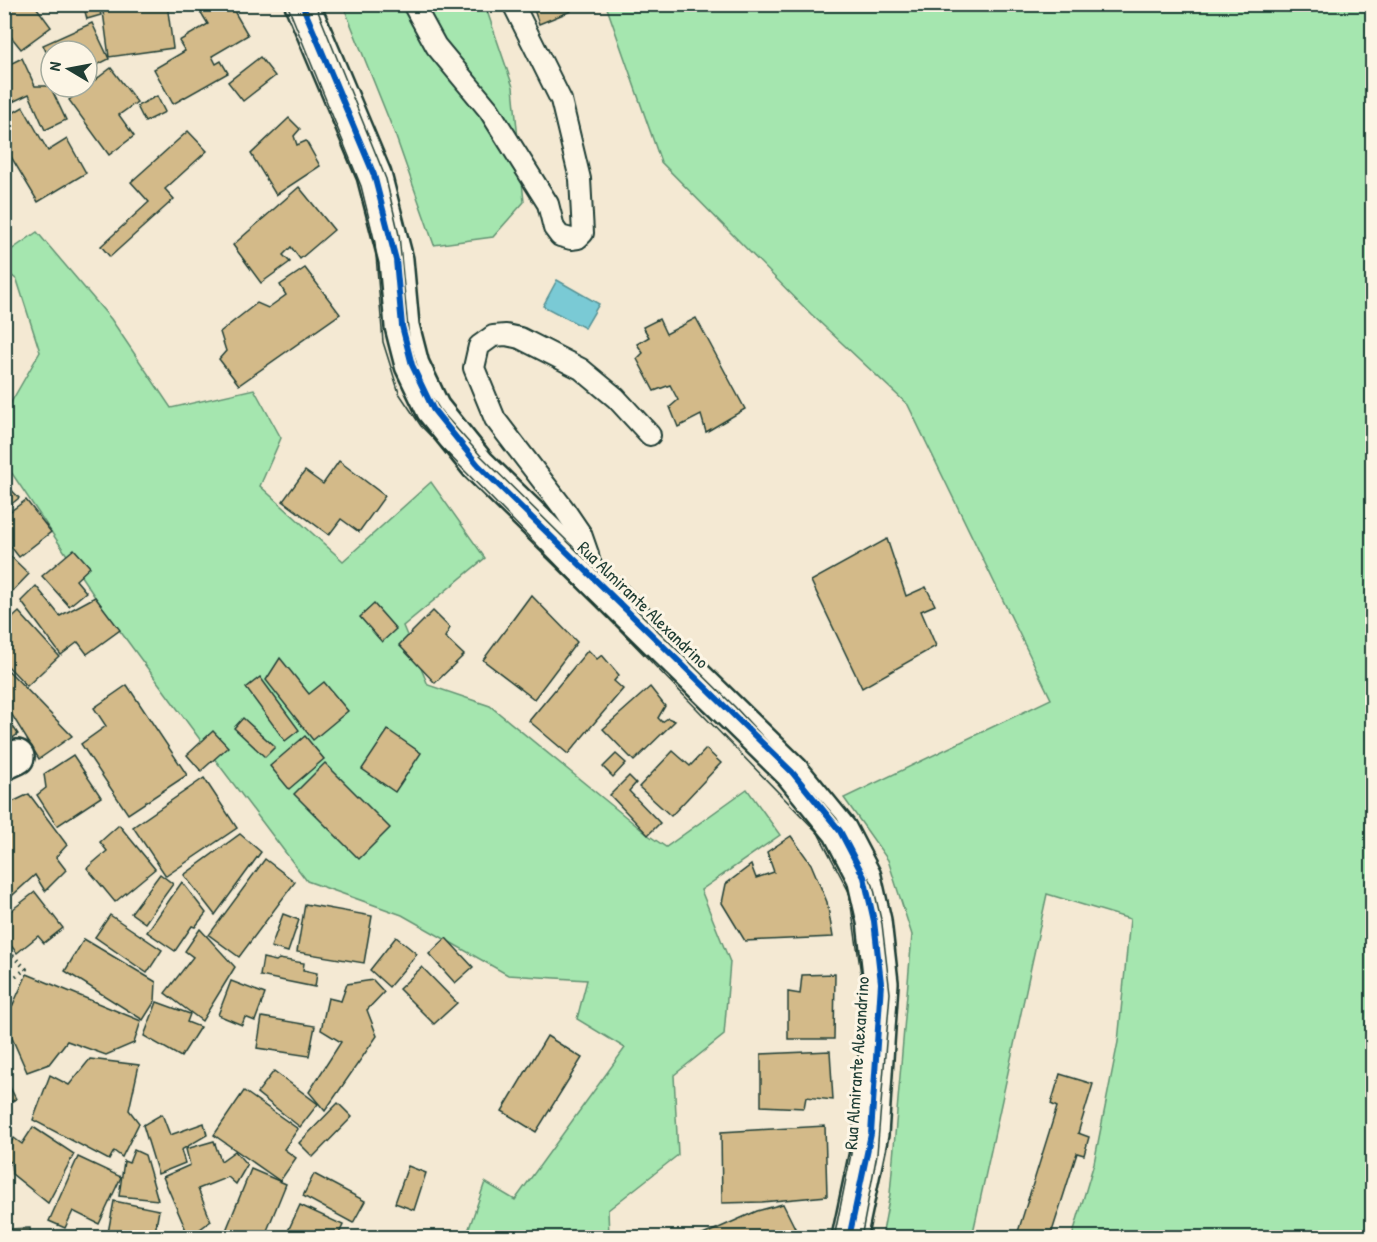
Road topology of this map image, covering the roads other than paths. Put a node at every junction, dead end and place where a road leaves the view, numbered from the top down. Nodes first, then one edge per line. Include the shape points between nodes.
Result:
1 (302, 4) edge
2 (413, 4) edge
3 (514, 6) dead end
4 (650, 435) dead end
5 (591, 575) junction
6 (849, 1238) edge

1 - 5 street, Rua Almirante Alexandrino via 374,175 396,260 404,336 412,365 433,409 478,465
2 - 3 lane via 436,46 489,110 548,204 554,228 561,236 578,238 583,233 580,179 561,100
4 - 5 lane via 616,398 581,369 520,338 493,336 479,346 474,368 495,419 581,534
5 - 6 street, Rua Almirante Alexandrino via 792,772 840,831 864,877 874,921 880,983 870,1134

